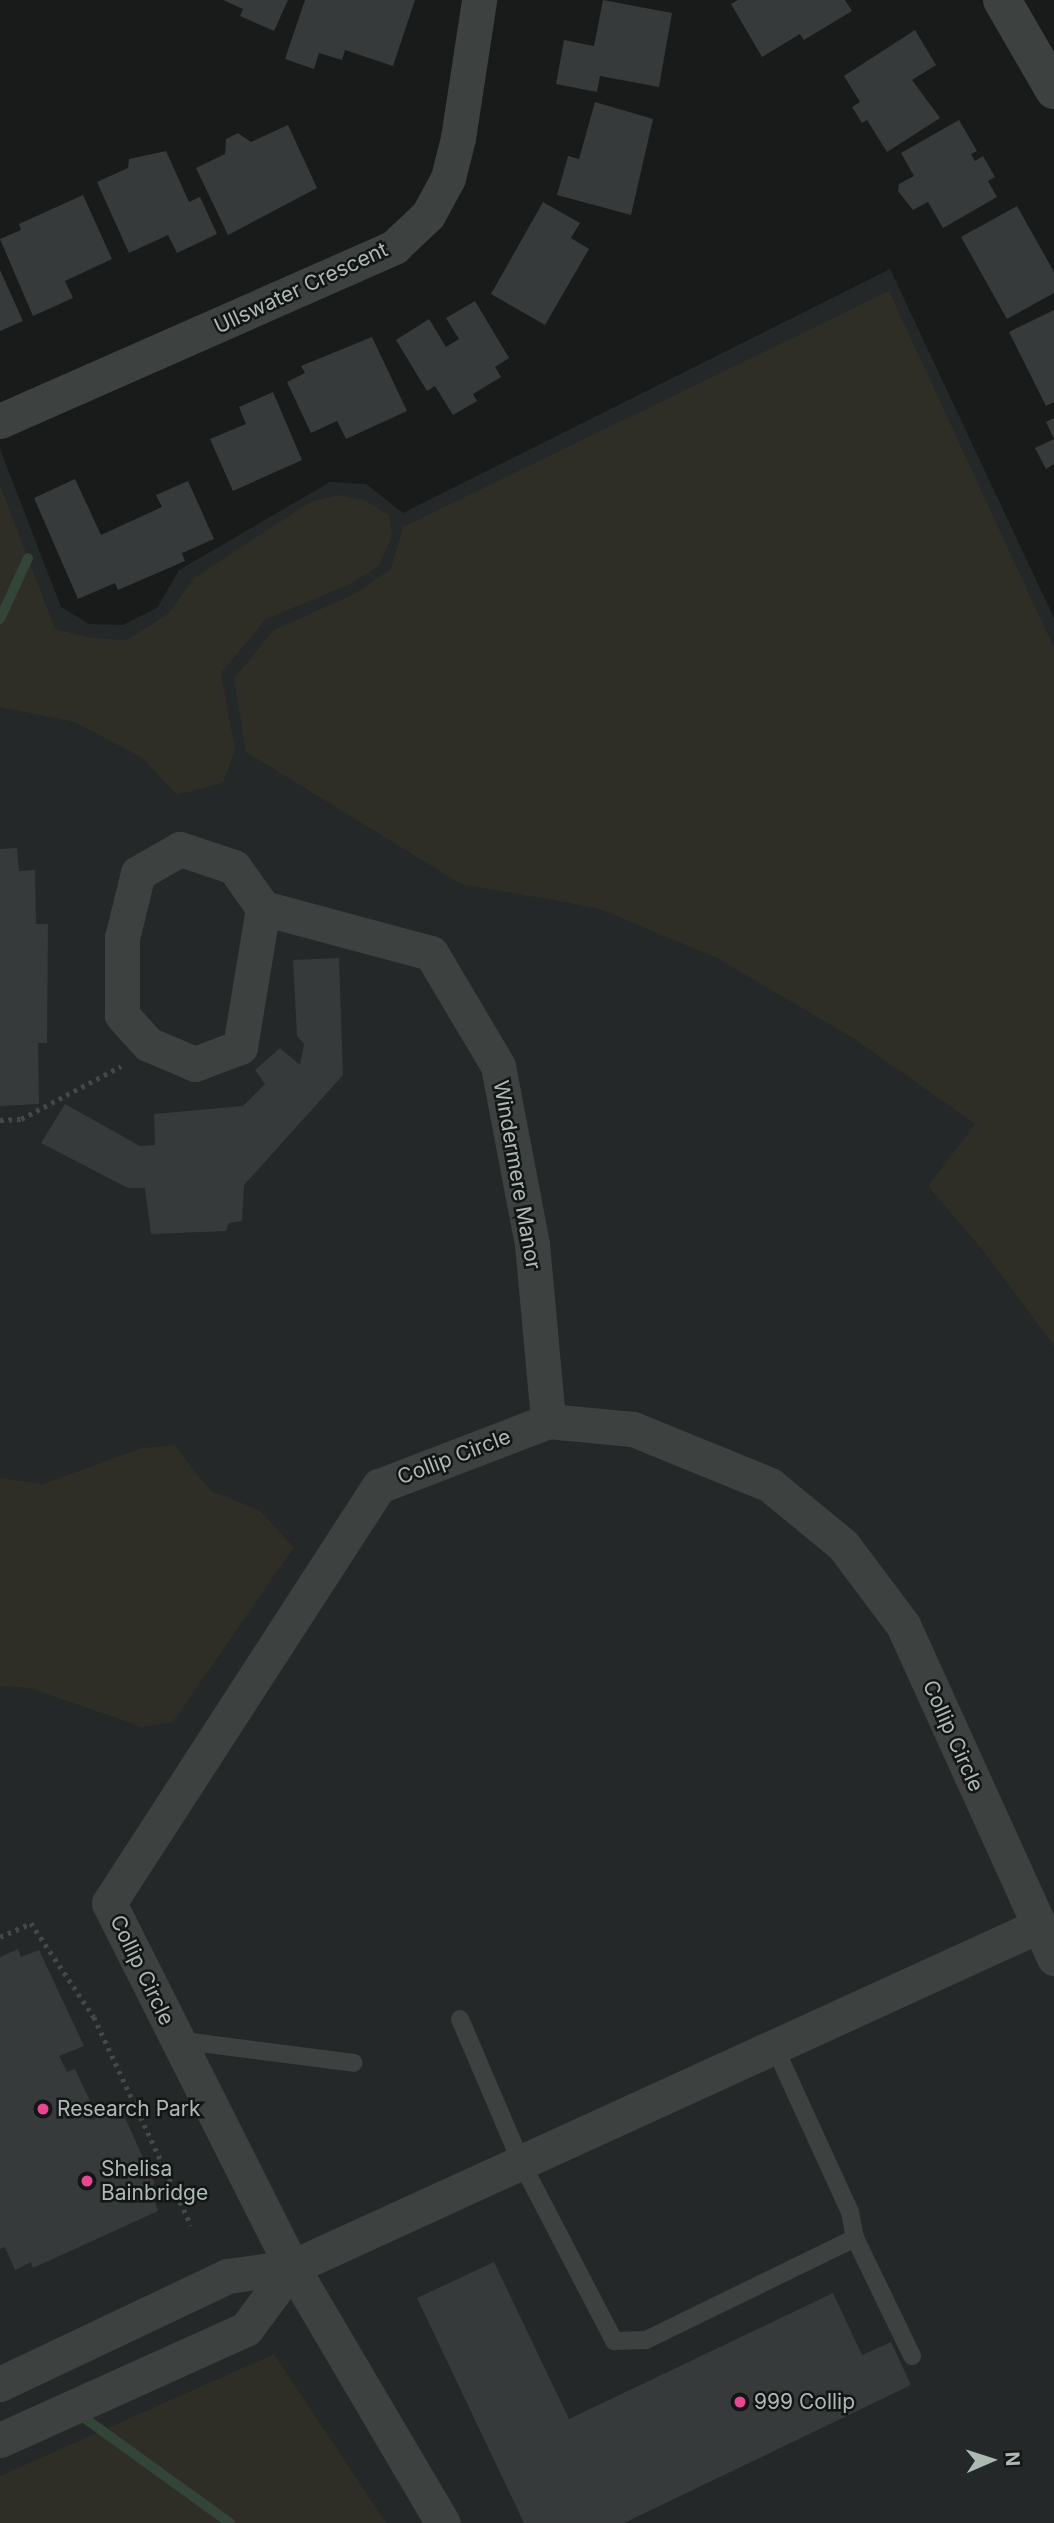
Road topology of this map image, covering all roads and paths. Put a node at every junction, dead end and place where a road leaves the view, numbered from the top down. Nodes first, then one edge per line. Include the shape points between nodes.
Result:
1 (479, 0) edge
2 (1002, 0) edge
3 (1053, 88) edge
4 (0, 421) edge
5 (263, 908) junction
6 (131, 1060) dead end
7 (0, 1120) edge
8 (548, 1421) junction
9 (1038, 1926) junction
10 (0, 1937) edge
11 (1054, 1958) edge
12 (460, 2018) dead end
13 (177, 2040) junction
14 (774, 2046) junction
15 (354, 2063) dead end
16 (521, 2162) junction
17 (191, 2225) dead end
18 (855, 2238) junction
19 (292, 2267) junction
20 (912, 2356) dead end
21 (0, 2384) edge
22 (12, 2434) edge
23 (443, 2523) edge

1 - 4 street, Ullswater Crescent via 448,178 428,215 394,247
2 - 3 street
5 - 5 street via 234,867 180,849 138,873 122,937 122,1015 148,1044 195,1064 240,1046
5 - 8 street, Windermere Manor via 431,953 498,1066 532,1244
6 - 7 path via 21,1119
8 - 9 street, Collip Circle via 633,1429 770,1485 843,1545 903,1625
8 - 13 street, Collip Circle via 379,1486 109,1903
9 - 11 street, Collip Circle
9 - 14 street
10 - 17 path via 31,1923 94,2017
12 - 16 lane
13 - 15 lane
13 - 19 street, Collip Circle
14 - 16 street
14 - 18 lane via 850,2212
16 - 18 lane via 614,2341 646,2340
16 - 19 street
18 - 20 lane
19 - 21 street via 227,2276
19 - 22 street via 246,2329
19 - 23 street, Collip Circle

